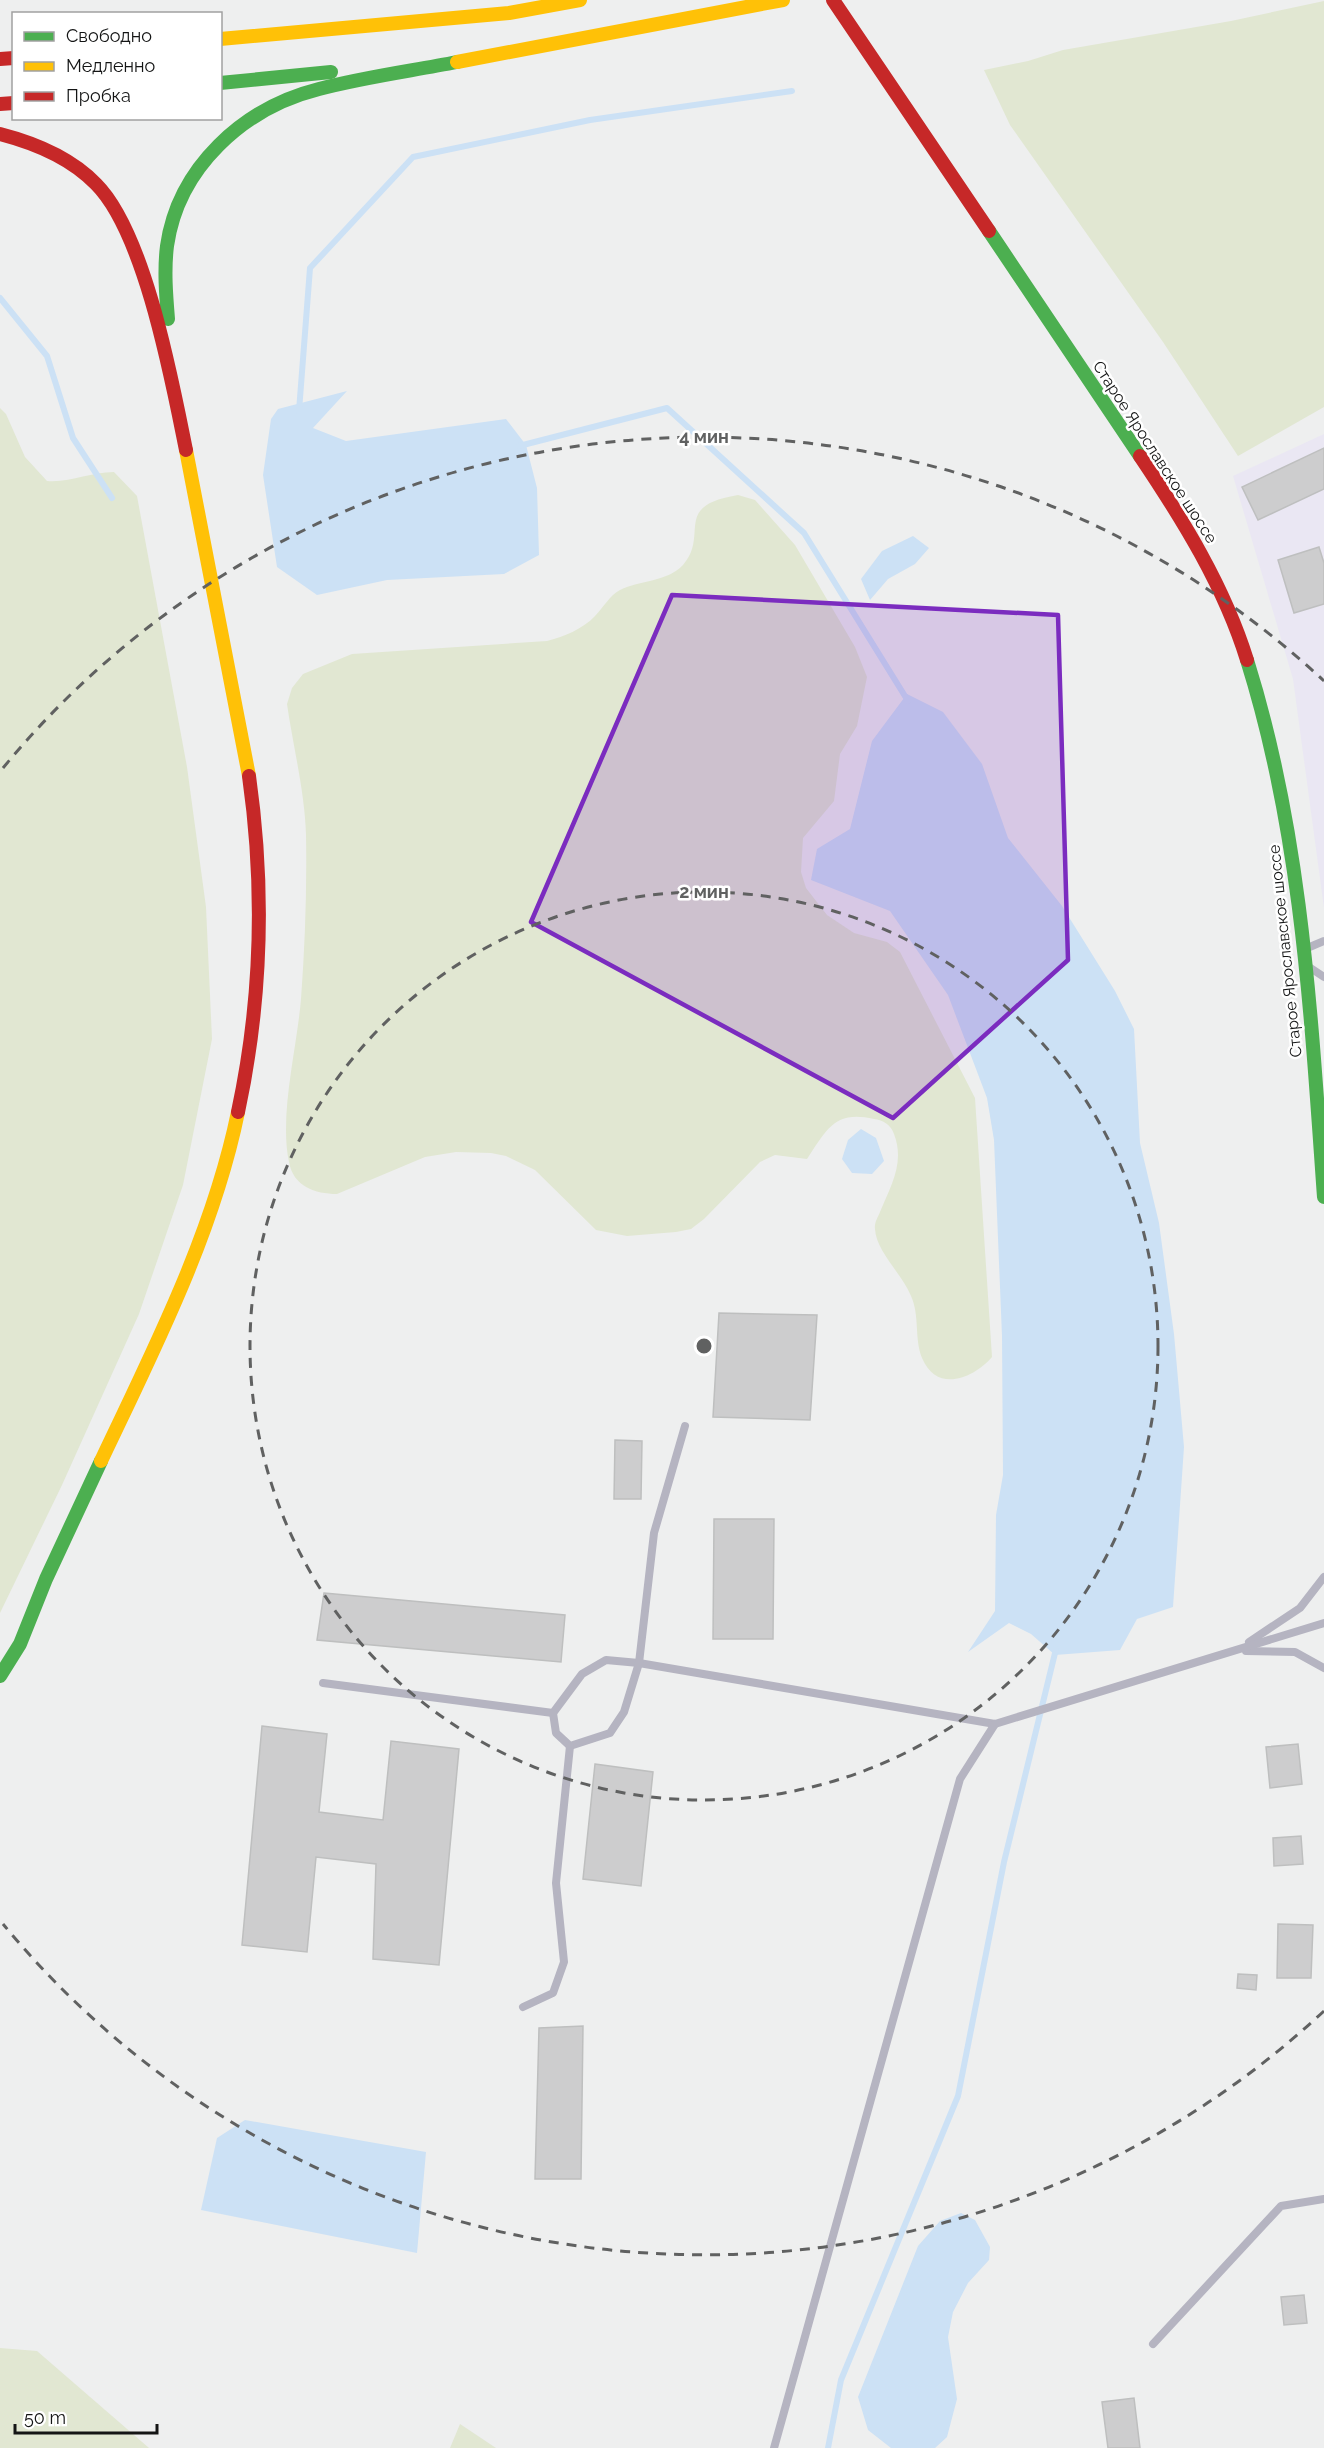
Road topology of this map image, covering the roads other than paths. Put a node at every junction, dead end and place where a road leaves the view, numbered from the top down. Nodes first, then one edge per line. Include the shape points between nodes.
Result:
1 (580, 0) edge
2 (783, 0) edge
3 (833, 0) edge
4 (222, 39) edge
5 (480, 58) junction
6 (222, 83) edge
7 (0, 134) edge
8 (174, 387) junction
9 (1324, 941) edge
10 (1305, 950) junction
11 (1306, 966) junction
12 (1324, 976) edge
13 (1324, 1197) edge
14 (685, 1426) dead end
15 (1324, 1576) edge
16 (43, 1586) junction
17 (1324, 1623) edge
18 (12, 1628) dead end
19 (1233, 1651) junction
20 (639, 1663) junction
21 (1324, 1668) edge
22 (0, 1676) edge
23 (323, 1683) dead end
24 (553, 1713) junction
25 (995, 1724) junction
26 (570, 1746) junction
27 (523, 2007) dead end
28 (1324, 2199) edge
29 (1153, 2344) dead end
30 (774, 2448) edge

1 - 4 main road via 509,13
2 - 5 main road
3 - 10 main road, Старое Ярославское шоссе via 1132,443 1203,556 1241,641 1256,687 1289,836
5 - 6 main road
5 - 8 main road via 300,94 253,117 208,153 179,201 169,236 165,278
7 - 8 main road via 65,159 105,192 139,261
8 - 16 main road via 248,767 260,893 256,1002 249,1063 201,1232
9 - 10 lane
10 - 11 main road, Старое Ярославское шоссе
11 - 12 lane
11 - 13 main road, Старое Ярославское шоссе
14 - 20 lane via 654,1533
15 - 19 lane via 1300,1608
16 - 18 main road
16 - 22 main road via 21,1646
17 - 19 lane
19 - 21 lane via 1295,1652
19 - 25 lane
20 - 24 lane via 606,1660 582,1674
20 - 25 lane
20 - 26 lane via 624,1712 610,1733
23 - 24 lane
24 - 26 lane via 556,1733
25 - 30 lane via 960,1779
26 - 27 lane via 556,1883 564,1962 553,1993
28 - 29 lane via 1281,2206

